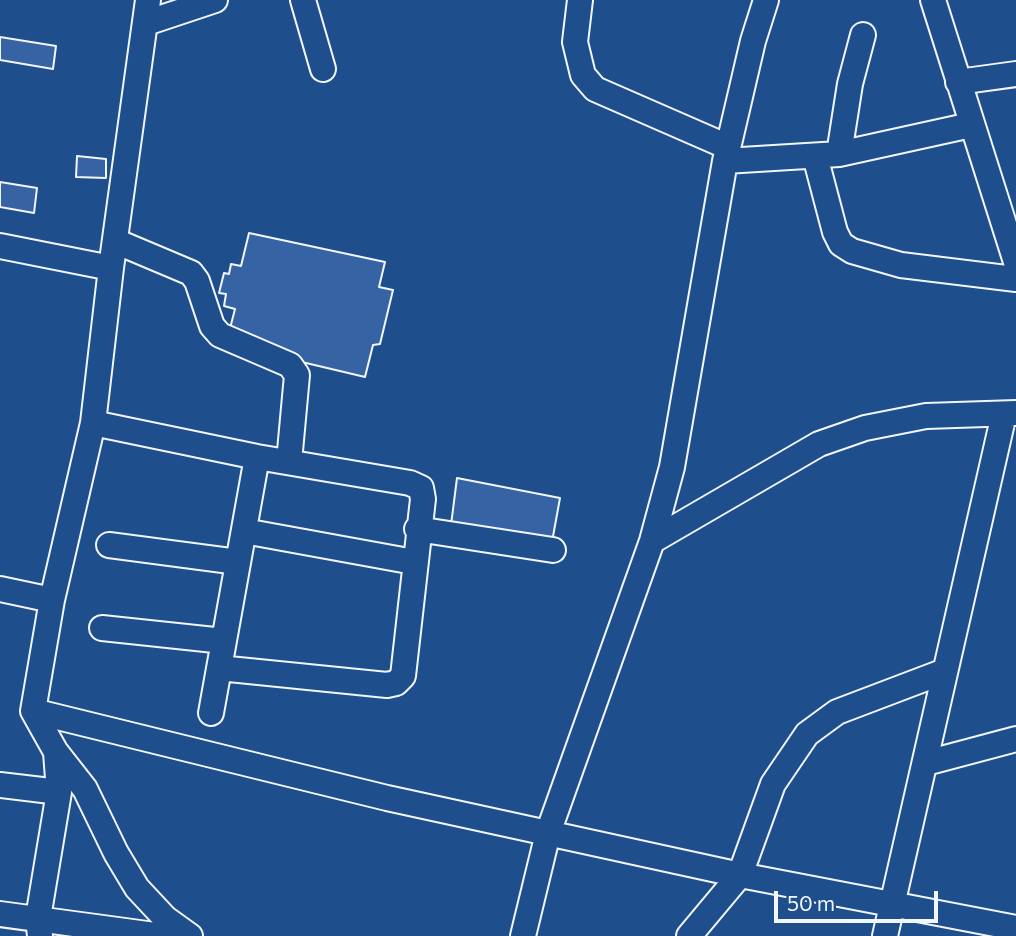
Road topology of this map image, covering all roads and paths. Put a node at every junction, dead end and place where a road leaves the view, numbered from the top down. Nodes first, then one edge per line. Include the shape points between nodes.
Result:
1 (215, 0) edge
2 (303, 0) edge
3 (580, 0) edge
4 (766, 0) edge
5 (933, 0) edge
6 (147, 12) edge
7 (863, 35) dead end
8 (323, 69) dead end
9 (1016, 74) edge
10 (958, 82) junction
11 (971, 125) junction
12 (727, 154) junction
13 (827, 155) junction
14 (1010, 221) edge
15 (115, 241) junction
16 (0, 246) edge
17 (1016, 261) edge
18 (111, 268) junction
19 (1016, 279) edge
20 (1010, 414) edge
21 (93, 424) junction
22 (257, 457) junction
23 (289, 463) junction
24 (417, 529) junction
25 (244, 531) junction
26 (652, 541) junction
27 (109, 545) dead end
28 (552, 550) dead end
29 (239, 562) junction
30 (414, 562) junction
31 (0, 589) edge
32 (52, 600) junction
33 (102, 628) dead end
34 (224, 641) junction
35 (219, 668) junction
36 (945, 671) junction
37 (33, 712) junction
38 (211, 713) dead end
39 (1016, 739) edge
40 (56, 752) junction
41 (926, 763) junction
42 (0, 785) edge
43 (59, 792) junction
44 (548, 833) junction
45 (740, 875) junction
46 (892, 902) junction
47 (0, 914) edge
48 (39, 927) edge
49 (1016, 928) edge
50 (162, 936) edge
51 (190, 936) edge
52 (523, 936) edge
53 (690, 936) edge
54 (885, 936) edge

1 - 6 street
2 - 8 street
3 - 12 street via 575,42 583,75 595,89
4 - 12 street
5 - 10 street
6 - 15 street
7 - 13 street
9 - 10 street
10 - 11 street
11 - 13 street
11 - 14 street
12 - 13 street
12 - 26 street via 672,467
13 - 19 street via 835,232 852,251 901,265
14 - 17 street
15 - 18 street
15 - 23 street via 191,273 220,335 290,365 297,375
16 - 18 street
18 - 21 street
20 - 26 street via 926,416 865,428 819,444
20 - 36 street
21 - 22 street
21 - 32 street
22 - 23 street
22 - 25 street
23 - 24 street via 421,488
24 - 28 street
24 - 30 street
25 - 29 street
25 - 30 street
26 - 44 street
27 - 29 street
29 - 34 street
30 - 35 street via 403,676 396,683
31 - 32 street
32 - 37 street
33 - 34 street
34 - 35 street
35 - 38 street
36 - 41 street
36 - 45 street via 837,712 807,734 773,784
37 - 40 street
37 - 44 street
39 - 41 street
40 - 43 street
40 - 51 street via 92,799 137,888
41 - 46 street
42 - 43 street
43 - 48 street
44 - 45 street
44 - 52 street
45 - 46 street
45 - 53 street
46 - 49 street
46 - 54 street
47 - 48 street
48 - 50 street

